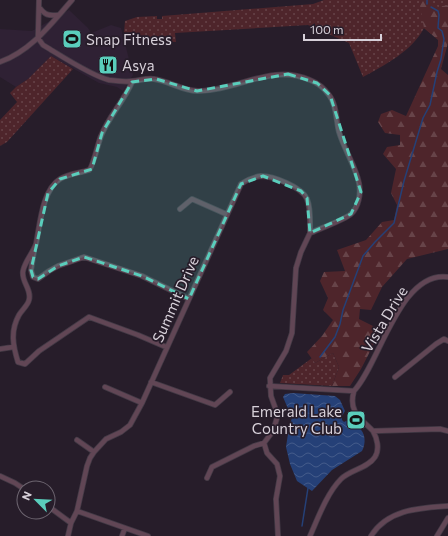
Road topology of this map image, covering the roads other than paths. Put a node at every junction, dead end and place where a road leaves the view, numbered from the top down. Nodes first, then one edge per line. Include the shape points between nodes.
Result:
1 (39, 0) edge
2 (72, 0) edge
3 (40, 7) junction
4 (58, 15) junction
5 (38, 38) junction
6 (0, 62) edge
7 (132, 82) junction
8 (180, 209) dead end
9 (226, 214) junction
10 (310, 233) junction
11 (36, 246) junction
12 (448, 277) edge
13 (189, 299) junction
14 (448, 341) edge
15 (13, 347) junction
16 (166, 347) junction
17 (0, 349) edge
18 (395, 377) dead end
19 (151, 382) junction
20 (269, 386) junction
21 (105, 387) dead end
22 (354, 391) junction
23 (230, 392) dead end
24 (142, 403) junction
25 (372, 431) junction
26 (448, 431) edge
27 (77, 440) dead end
28 (264, 443) junction
29 (94, 452) junction
30 (0, 476) edge
31 (207, 478) dead end
32 (16, 484) edge
33 (448, 506) edge
34 (77, 511) junction
35 (56, 512) edge
36 (448, 518) edge
37 (71, 523) junction
38 (125, 528) junction
39 (68, 536) edge
40 (122, 536) edge
41 (148, 536) edge
42 (278, 536) edge
43 (310, 536) edge
44 (371, 536) edge
45 (436, 536) edge

1 - 3 street
2 - 4 street
3 - 4 street via 48,16
3 - 5 street
4 - 5 street
5 - 6 street via 17,54
5 - 7 street via 43,45 98,76
7 - 10 street via 156,79 198,91 274,74 288,74 304,77 322,87 333,102 339,132 359,181 360,192 356,208 351,214
7 - 11 street via 102,133 92,168 60,179 48,193 40,217
8 - 9 street via 192,199
9 - 10 street, Summit Drive via 241,184 251,178 262,176 278,180 301,191 307,198
9 - 13 street, Summit Drive
10 - 20 street via 300,252 296,268 292,333 286,351 270,376
11 - 13 street via 30,270 33,277 38,279 58,266 84,256 142,276
11 - 15 street via 23,272 25,284 30,291 29,301 14,326
12 - 22 street, Vista Drive via 438,276 412,291 381,343 362,383
13 - 16 street, Summit Drive
14 - 18 street via 444,339 436,344
15 - 16 street via 18,362 25,364 39,351 89,317
15 - 17 street
16 - 19 street, Summit Drive
19 - 23 street via 215,405
19 - 24 street, Summit Drive
20 - 22 street
20 - 28 street via 277,418
21 - 24 street
22 - 25 street via 354,411
24 - 29 street, Summit Drive via 130,425 106,439
25 - 26 street
25 - 43 street via 377,440 375,457 371,462 341,478 329,496
27 - 29 street
28 - 31 street via 212,467
28 - 42 street via 267,453 277,464 280,476 276,500
29 - 34 street, Summit Drive via 87,466
30 - 32 street
33 - 44 street via 419,508 400,513 385,522
34 - 37 street, Summit Drive
34 - 38 street
35 - 37 street
36 - 45 street
37 - 39 street, Summit Drive
38 - 40 street
38 - 41 street

